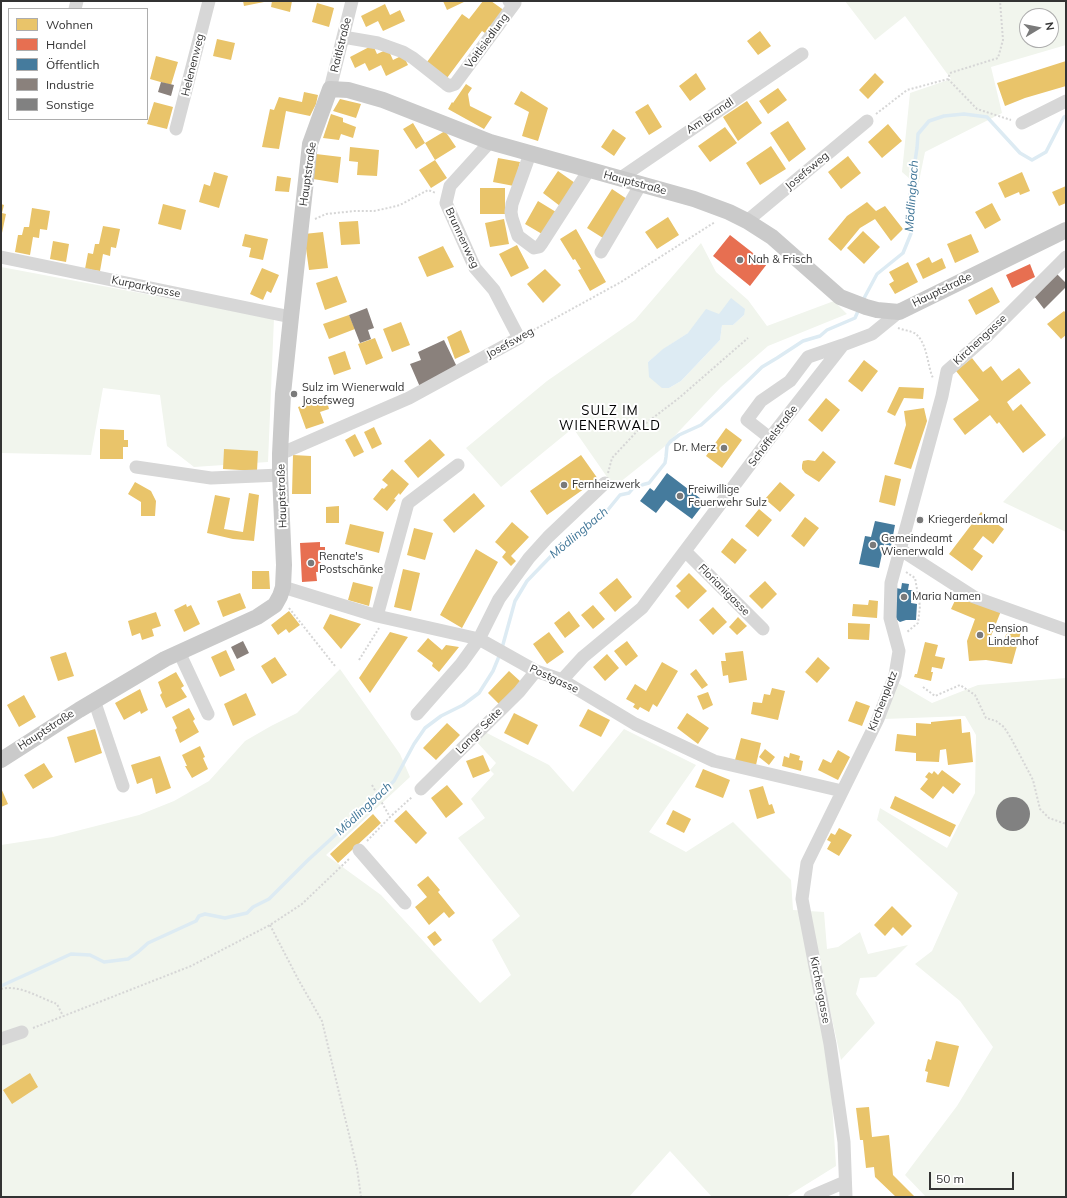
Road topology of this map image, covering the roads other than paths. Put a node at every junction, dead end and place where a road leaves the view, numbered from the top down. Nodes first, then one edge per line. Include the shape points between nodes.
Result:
1 (209, 1) edge
2 (352, 1) edge
3 (509, 1) edge
4 (343, 37) junction
5 (802, 54) dead end
6 (330, 90) junction
7 (1066, 101) edge
8 (867, 121) road end
9 (1022, 123) road end
10 (176, 128) dead end
11 (490, 142) junction
12 (530, 154) junction
13 (589, 170) junction
14 (619, 179) junction
15 (641, 184) junction
16 (747, 221) junction
17 (1066, 230) edge
18 (602, 252) dead end
19 (1, 257) edge
20 (1066, 257) edge
21 (899, 312) junction
22 (290, 317) junction
23 (519, 338) joint
24 (843, 345) junction
25 (770, 438) junction
26 (280, 454) junction
27 (458, 465) dead end
28 (136, 467) dead end
29 (280, 475) junction
30 (605, 483) road end
31 (911, 512) joint
32 (901, 550) junction
33 (684, 551) junction
34 (281, 592) junction
35 (381, 617) junction
36 (763, 629) dead end
37 (1066, 630) edge
38 (479, 639) junction
39 (179, 652) junction
40 (536, 671) junction
41 (562, 680) junction
42 (94, 700) junction
43 (208, 714) dead end
44 (417, 714) dead end
45 (1, 760) edge
46 (123, 786) dead end
47 (421, 789) road end
48 (842, 791) junction
49 (359, 850) road end
50 (405, 903) dead end
51 (22, 1032) road end
52 (1, 1039) edge
53 (845, 1182) junction
54 (810, 1197) edge
55 (846, 1197) edge

1 - 10 street, Helenenweg
2 - 4 street, Raitlstraße
3 - 4 street, Voitlsiedlung via 515,3 455,84 449,86 403,52 378,43
4 - 6 street, Raitlstraße
5 - 14 street, Am Brandl
6 - 11 main road, Hauptstraße via 348,90 383,100
6 - 22 main road, Hauptstraße via 310,144
7 - 9 street
8 - 16 street, Josefsweg
11 - 12 main road, Hauptstraße
11 - 23 street, Brunnenweg via 450,186 446,203 474,268 494,290
12 - 13 main road, Hauptstraße
12 - 13 street via 511,212 518,236 534,248 542,243
13 - 14 main road, Hauptstraße
14 - 15 main road, Hauptstraße
15 - 16 main road, Hauptstraße via 694,199
15 - 18 street
16 - 21 main road, Hauptstraße via 772,237 840,297 877,310
17 - 21 main road, Hauptstraße
19 - 22 street, Kurparkgasse
20 - 31 street, Kirchengasse via 988,335 947,371
21 - 24 street via 872,334
22 - 26 main road, Hauptstraße
23 - 26 street, Josefsweg via 408,398
24 - 25 street, Schöffelstraße
24 - 25 street via 808,357 790,381 762,401 747,420
25 - 33 street, Schöffelstraße
26 - 29 main road, Hauptstraße
27 - 35 street via 408,504
28 - 29 street via 211,478
29 - 34 main road, Hauptstraße via 284,565
30 - 38 street via 529,558 499,599
31 - 32 street, Kirchenplatz
32 - 37 street via 974,597
32 - 48 street, Kirchenplatz via 891,583 890,618 899,651 895,675 878,719
33 - 36 street, Florianigasse
33 - 41 street, Schöffelstraße via 642,608 583,657
34 - 35 street, Postgasse
34 - 39 main road, Hauptstraße via 275,605 258,617
35 - 38 street, Postgasse
38 - 40 street, Postgasse
38 - 44 street via 461,664
39 - 42 main road, Hauptstraße
39 - 43 street
40 - 41 street, Postgasse
40 - 47 street, Lange Seite via 520,692
41 - 48 street, Postgasse via 635,724 714,761
42 - 45 main road, Hauptstraße
42 - 46 street
48 - 53 street, Kirchengasse via 807,863 802,899 830,1044 844,1142
49 - 50 street
51 - 52 street
53 - 54 street
53 - 55 street, Kirchengasse

